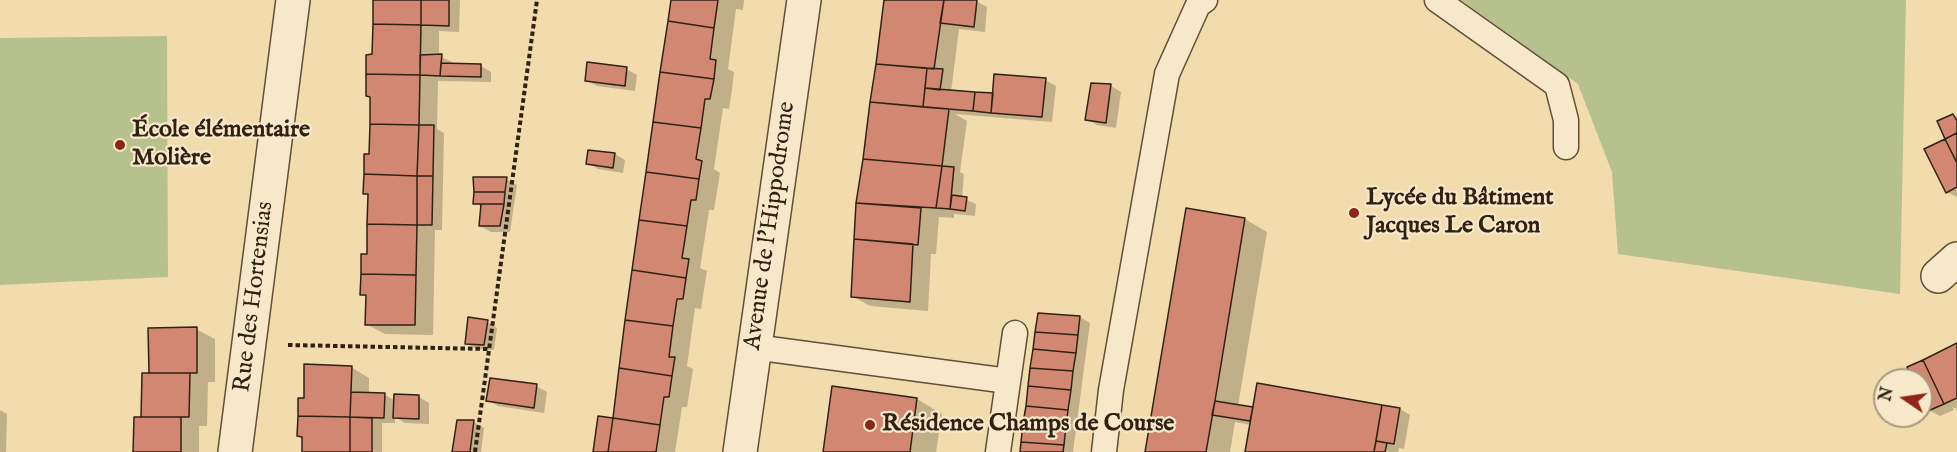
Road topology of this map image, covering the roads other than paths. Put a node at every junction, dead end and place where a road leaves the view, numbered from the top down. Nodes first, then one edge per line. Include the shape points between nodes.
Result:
1 (293, 0) edge
2 (804, 0) edge
3 (1205, 0) edge
4 (1437, 0) edge
5 (1566, 147) dead end
6 (1015, 333) dead end
7 (754, 347) junction
8 (1008, 381) junction
9 (235, 452) edge
10 (740, 452) edge
11 (998, 452) edge
12 (1104, 452) edge

1 - 9 street, Rue des Hortensias
2 - 7 street, Avenue de l'Hippodrome
3 - 12 lane via 1198,5 1167,74 1111,390
4 - 5 lane via 1557,86 1566,120
6 - 8 lane
7 - 8 lane
7 - 10 street, Avenue de l'Hippodrome
8 - 11 lane

